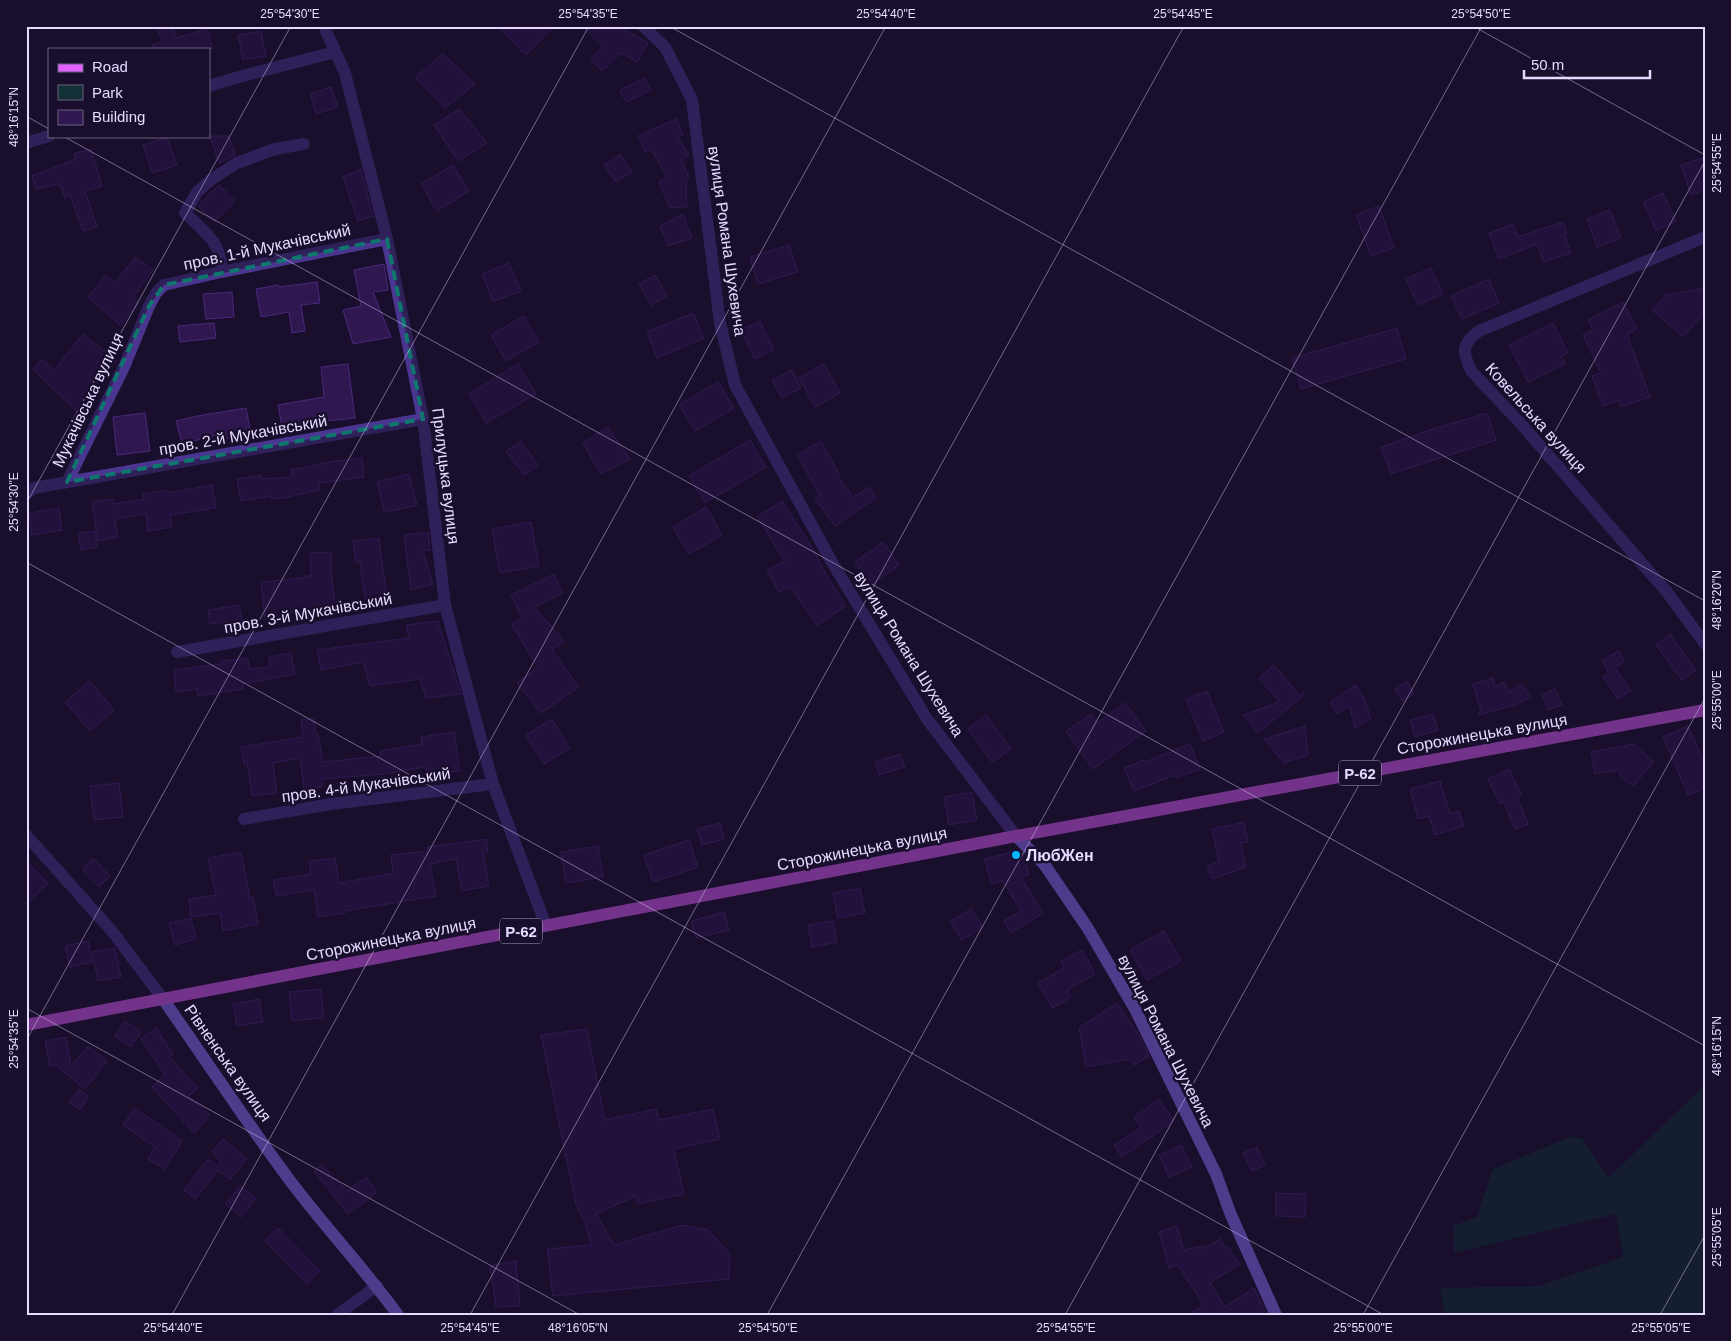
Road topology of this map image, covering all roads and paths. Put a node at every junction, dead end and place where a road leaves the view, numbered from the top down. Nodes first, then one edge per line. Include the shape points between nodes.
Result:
1 (325, 26) edge
2 (643, 26) edge
3 (335, 52) junction
4 (210, 86) edge
5 (48, 137) edge
6 (26, 143) edge
7 (304, 144) dead end
8 (1705, 237) edge
9 (387, 239) junction
10 (220, 272) junction
11 (156, 293) joint
12 (423, 420) junction
13 (67, 482) junction
14 (26, 494) edge
15 (445, 606) junction
16 (1705, 644) edge
17 (177, 652) dead end
18 (1705, 710) edge
19 (493, 784) junction
20 (244, 819) dead end
21 (26, 835) edge
22 (1016, 836) junction
23 (546, 926) junction
24 (163, 999) junction
25 (26, 1025) edge
26 (377, 1286) junction
27 (337, 1315) edge
28 (398, 1315) edge
29 (1276, 1315) edge

1 - 3 street, Прилуцька вулиця
2 - 22 street, вулиця Романа Шухевича via 665,47 692,100 720,323 735,384 833,564 927,719
3 - 4 street
3 - 9 street, Прилуцька вулиця via 345,73
5 - 6 street
7 - 10 street via 275,149 237,163 197,192 185,213 211,237 222,261
8 - 16 street, Ковельська вулиця via 1479,331 1468,338 1465,346 1466,362 1472,372 1667,592
9 - 10 street, пров. 1-й Мукачівський
9 - 12 street, Прилуцька вулиця
10 - 11 street, пров. 1-й Мукачівський via 164,285
11 - 13 street, Мукачівська вулиця via 124,367
12 - 13 street, пров. 2-й Мукачівський
12 - 15 street, Прилуцька вулиця
13 - 14 street, Мукачівська вулиця via 34,488
15 - 17 street, пров. 3-й Мукачівський
15 - 19 street, Прилуцька вулиця
18 - 22 main road, Сторожинецька вулиця / Р-62
19 - 20 street, пров. 4-й Мукачівський via 331,804
19 - 23 street, Прилуцька вулиця
21 - 24 street, Рівненська вулиця via 112,931
22 - 23 main road, Сторожинецька вулиця / Р-62
22 - 29 street, вулиця Романа Шухевича via 1044,864 1087,927 1135,1008 1216,1174
23 - 24 main road, Сторожинецька вулиця / Р-62
24 - 25 main road, Сторожинецька вулиця / Р-62
24 - 26 street, Рівненська вулиця via 288,1177
26 - 27 street
26 - 28 street, Рівненська вулиця

